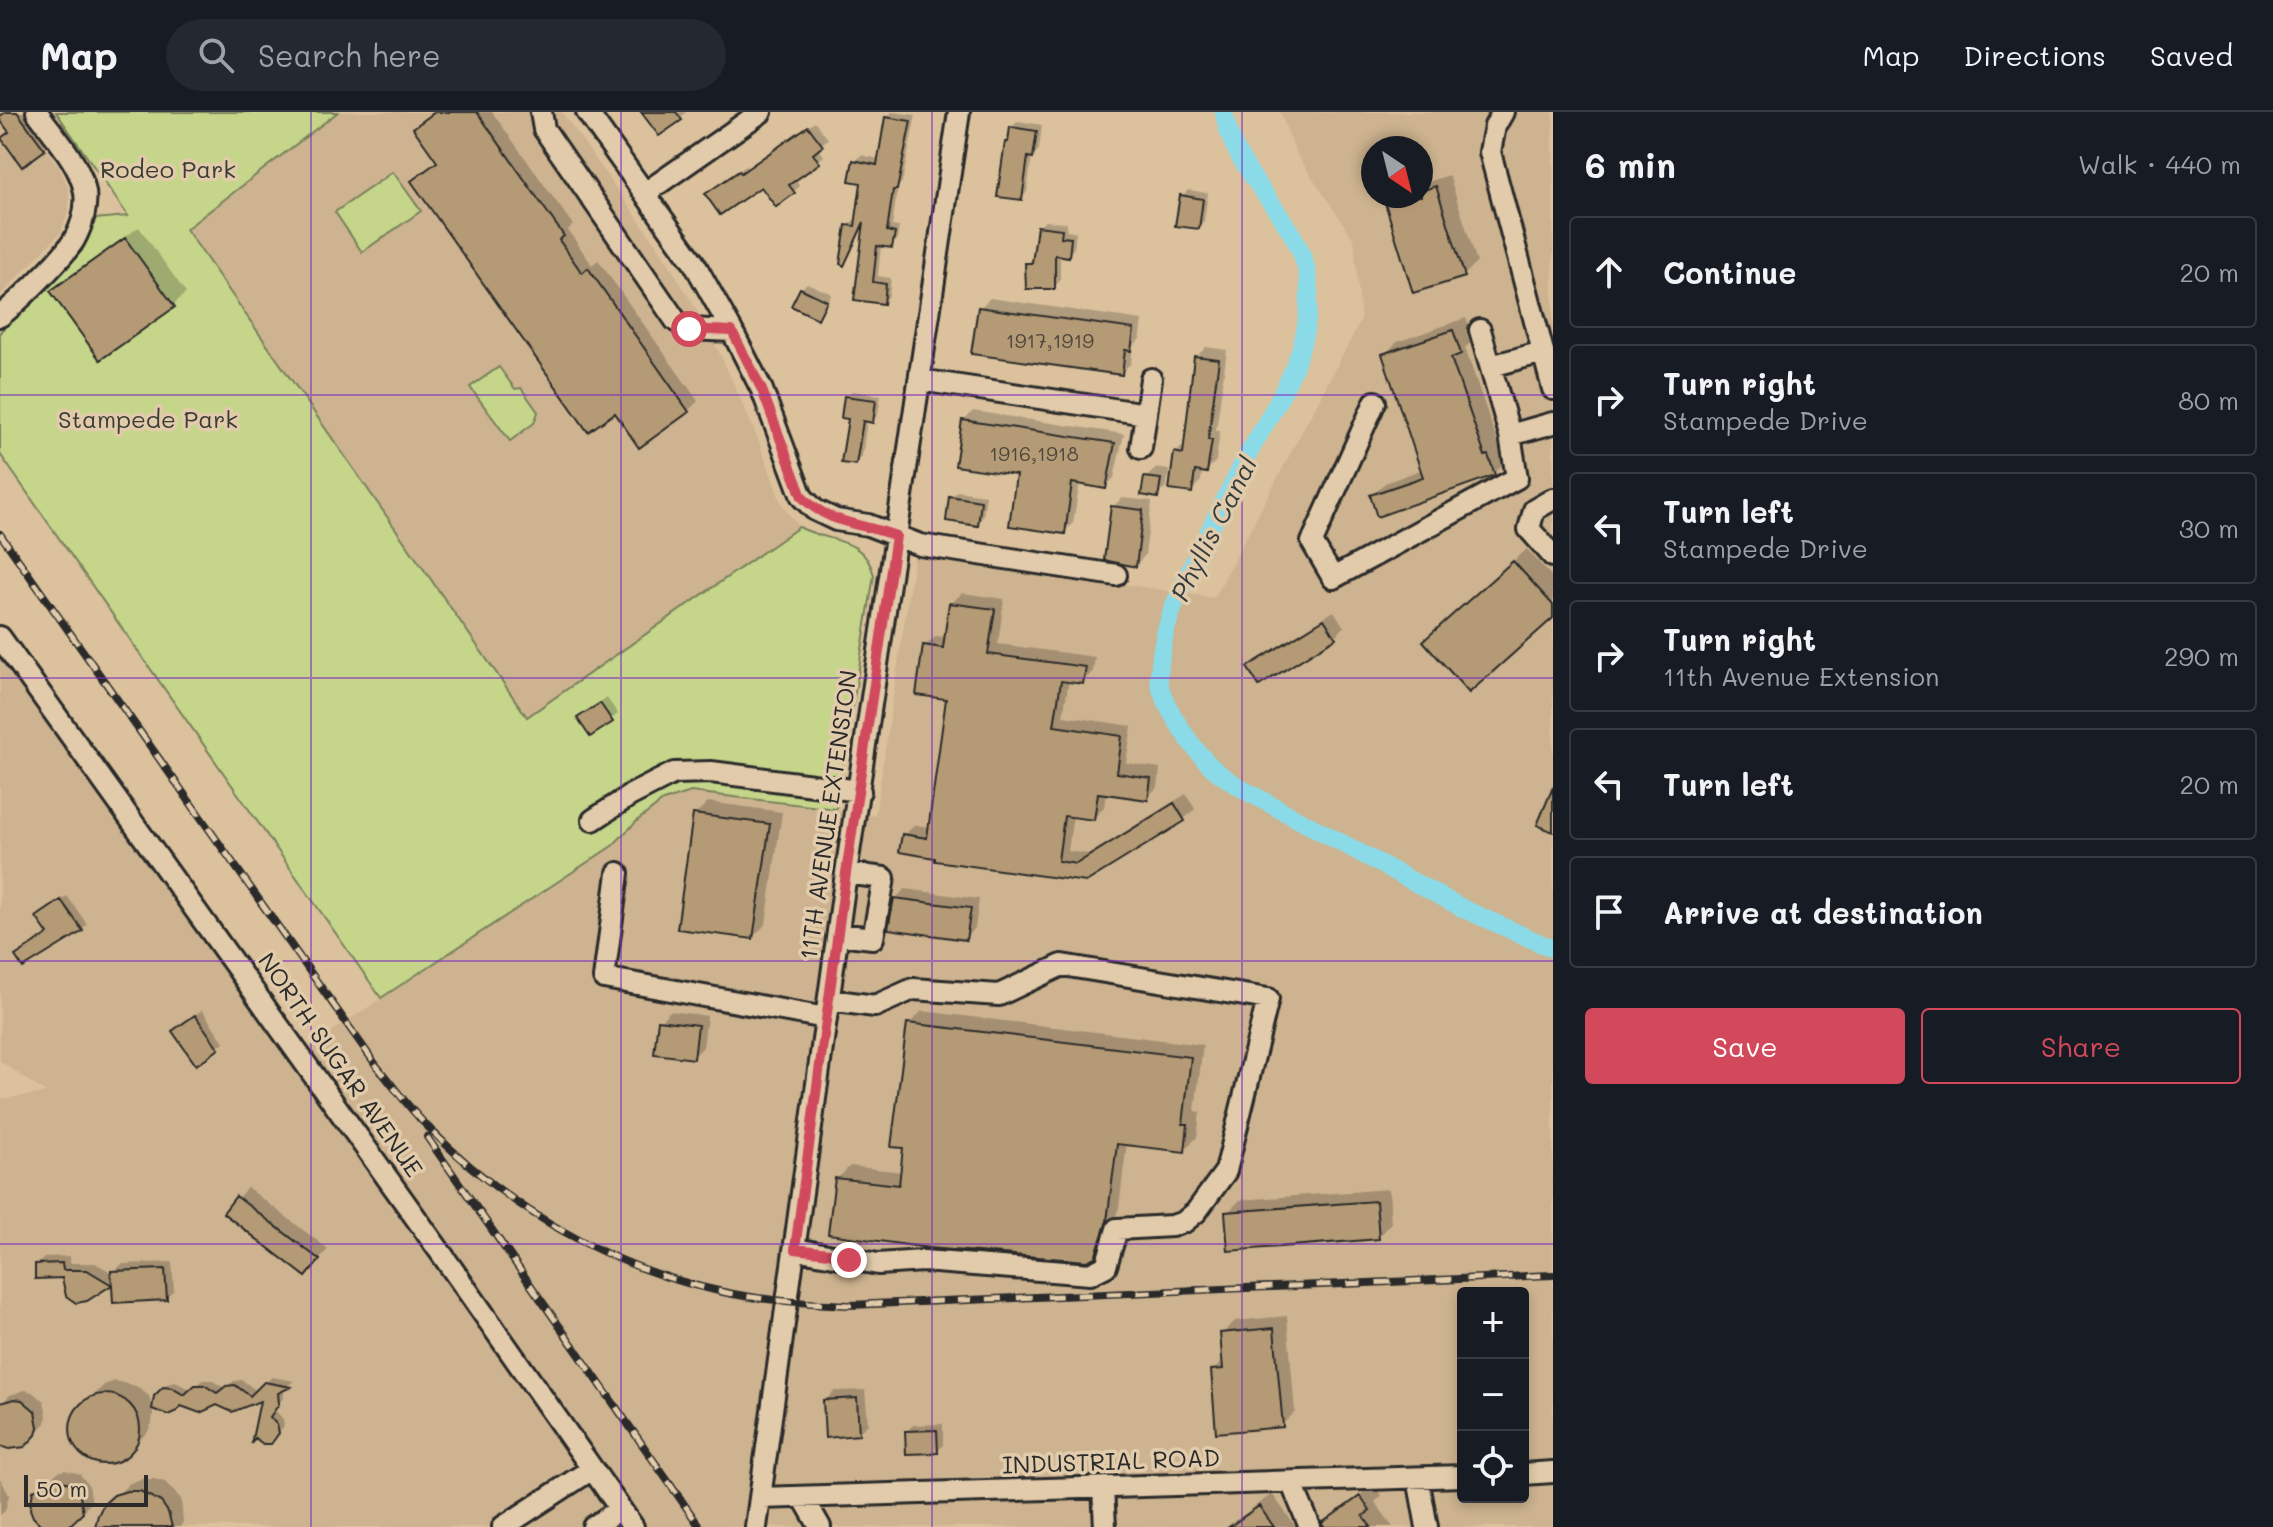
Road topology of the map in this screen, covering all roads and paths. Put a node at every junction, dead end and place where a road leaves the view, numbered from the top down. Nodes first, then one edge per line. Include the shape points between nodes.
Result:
1 (37, 112) edge
2 (541, 112) edge
3 (587, 112) edge
4 (761, 112) edge
5 (959, 112) edge
6 (1503, 112) edge
7 (645, 193) junction
8 (6, 311) edge
9 (1480, 330) dead end
10 (732, 331) junction
11 (1543, 352) junction
12 (1491, 366) junction
13 (1151, 379) dead end
14 (920, 380) junction
15 (1553, 389) edge
16 (1375, 402) dead end
17 (1146, 414) junction
18 (1553, 423) edge
19 (1510, 435) junction
20 (1141, 448) dead end
21 (1553, 499) edge
22 (896, 536) junction
23 (1553, 556) edge
24 (1116, 575) dead end
25 (0, 638) edge
26 (860, 791) junction
27 (593, 820) dead end
28 (618, 873) dead end
29 (846, 873) junction
30 (838, 934) junction
31 (828, 1009) junction
32 (795, 1249) junction
33 (592, 1469) junction
34 (1553, 1472) edge
35 (1529, 1474) edge
36 (1457, 1476) edge
37 (1418, 1478) junction
38 (1291, 1482) junction
39 (1103, 1488) junction
40 (803, 1497) junction
41 (760, 1498) junction
42 (620, 1509) junction
43 (503, 1527) edge
44 (593, 1527) edge
45 (633, 1527) edge
46 (756, 1527) edge
47 (820, 1527) edge
48 (1105, 1527) edge
49 (1310, 1527) edge
50 (1427, 1527) edge

1 - 8 street via 76,168 85,192 84,216 73,241
2 - 10 street via 544,129 676,321 689,329
3 - 7 street
4 - 7 street
5 - 14 street, 11TH AVENUE EXTENSION
6 - 11 street via 1490,152
7 - 10 street via 694,263
9 - 12 street
10 - 22 street via 762,390 802,497 836,520
11 - 12 street
11 - 15 street
12 - 19 street
13 - 17 street
14 - 17 street
14 - 22 street, 11TH AVENUE EXTENSION
16 - 19 street via 1312,542 1333,578 1517,478
17 - 20 street
18 - 19 street
21 - 23 street via 1534,510 1529,529
22 - 24 street via 920,545
22 - 26 street, 11TH AVENUE EXTENSION
25 - 33 street, NORTH SUGAR AVENUE
26 - 27 street via 711,772 674,773
26 - 29 street, 11TH AVENUE EXTENSION
28 - 31 street via 604,978
29 - 30 street, 11TH AVENUE EXTENSION
29 - 30 street via 884,878 873,938
30 - 31 street, 11TH AVENUE EXTENSION
31 - 32 street, 11TH AVENUE EXTENSION
31 - 32 street via 875,1006 913,989 999,995 1062,965 1268,999 1226,1171 1184,1222 1117,1229 1102,1270 1090,1274 923,1261 878,1264
32 - 41 street, 11TH AVENUE EXTENSION
33 - 42 street, NORTH SUGAR AVENUE
33 - 43 street
34 - 35 street
36 - 37 street, INDUSTRIAL ROAD
37 - 38 street, INDUSTRIAL ROAD
37 - 50 street
38 - 39 street, INDUSTRIAL ROAD
38 - 49 street
39 - 40 street, INDUSTRIAL ROAD
39 - 48 street
40 - 41 street, INDUSTRIAL ROAD
40 - 47 street
41 - 46 street, 11TH AVENUE EXTENSION
42 - 44 street
42 - 45 street, NORTH SUGAR AVENUE

